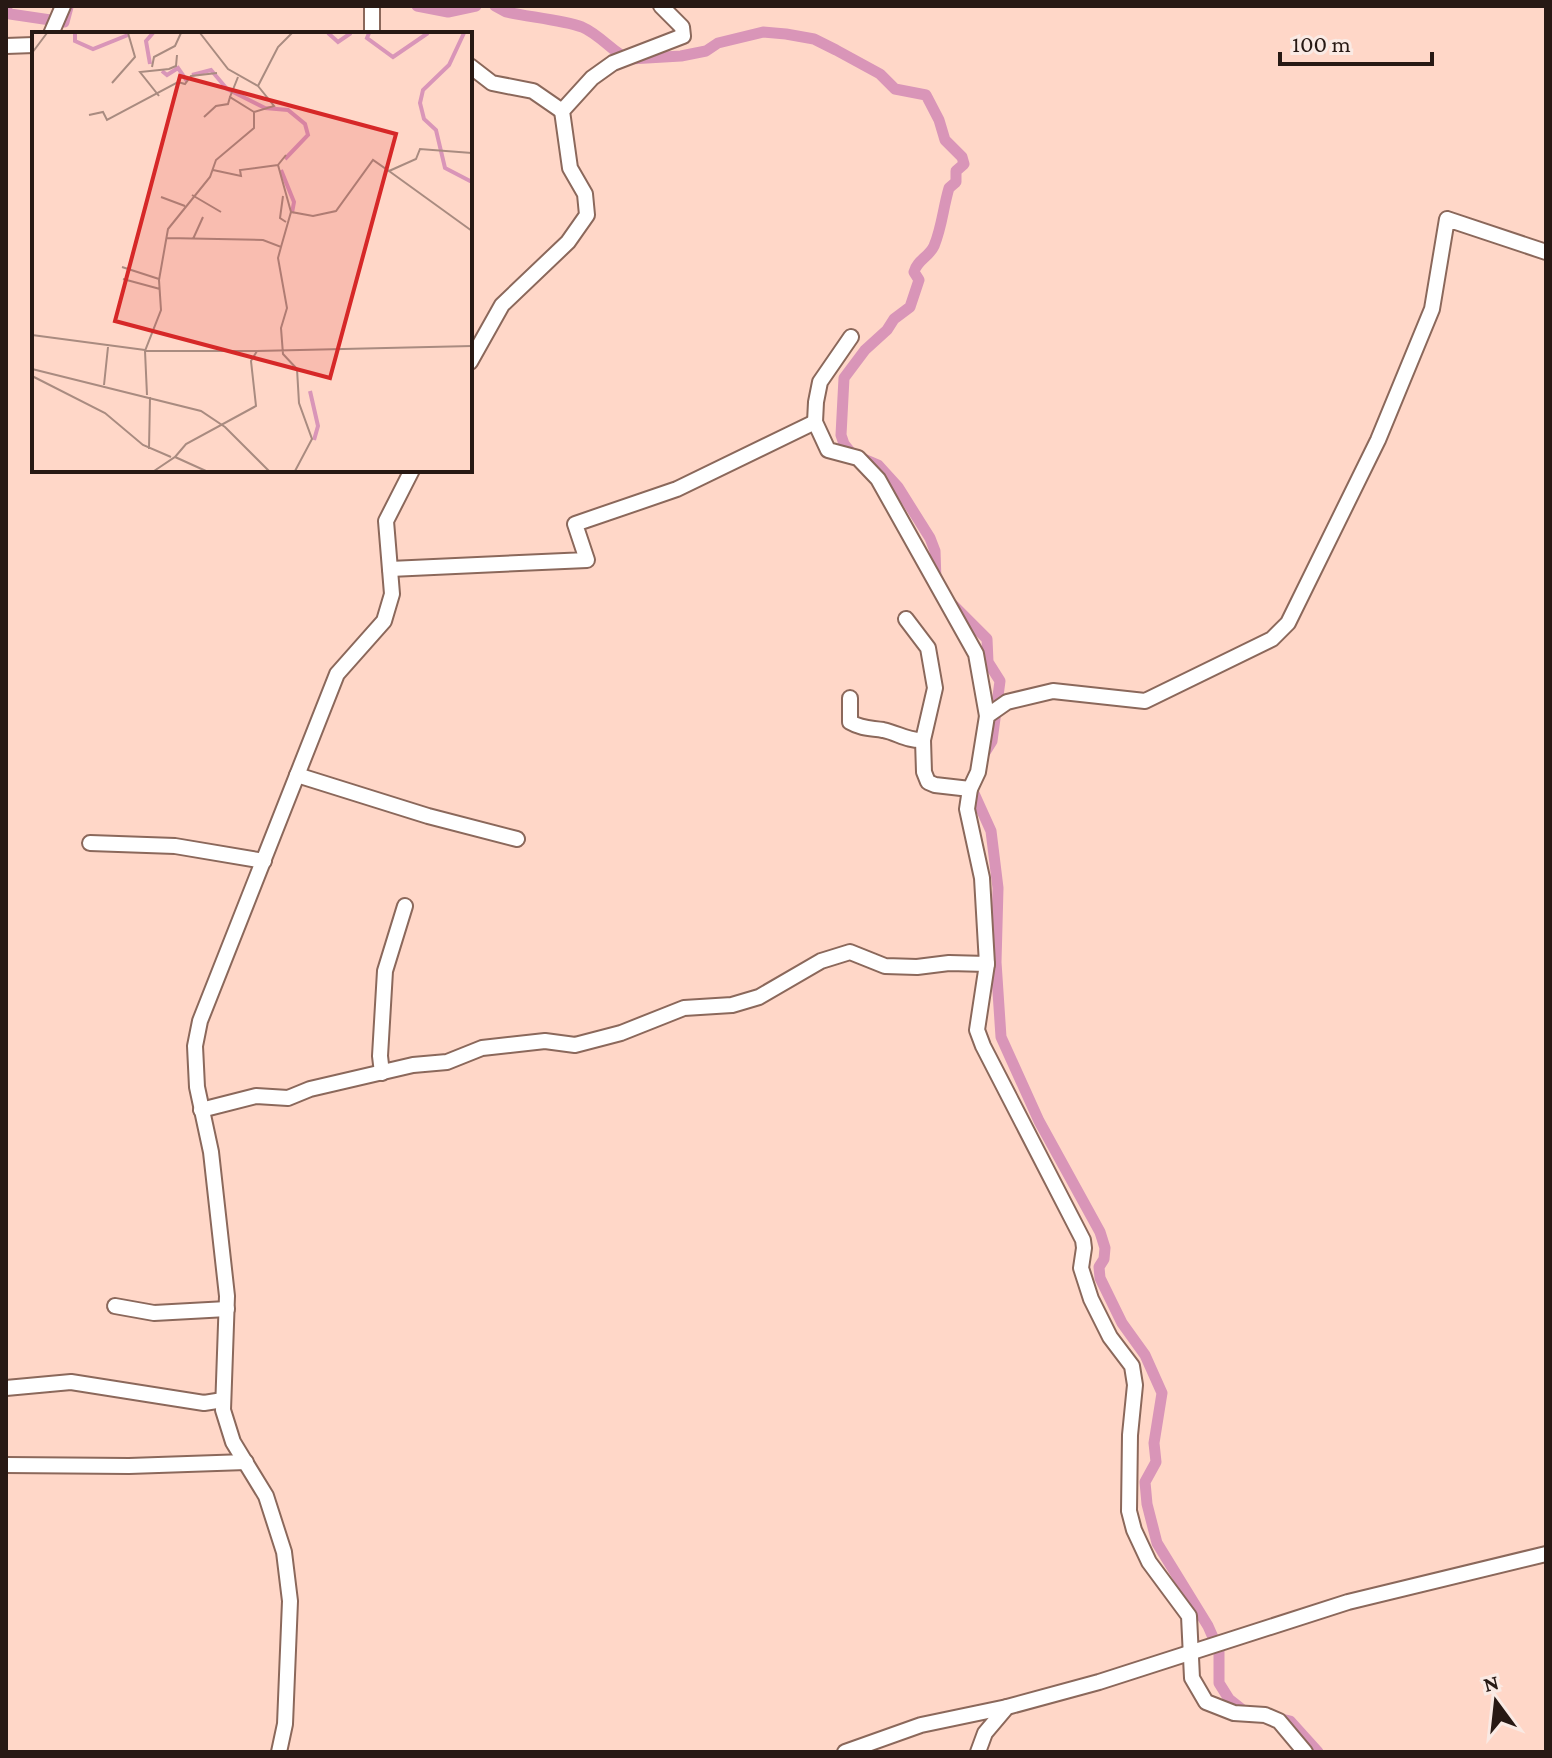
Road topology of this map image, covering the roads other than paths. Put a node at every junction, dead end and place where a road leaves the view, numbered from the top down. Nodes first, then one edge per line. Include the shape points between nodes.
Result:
1 (63, 6) edge
2 (372, 6) edge
3 (661, 6) edge
4 (52, 32) edge
5 (372, 32) edge
6 (32, 45) edge
7 (6, 46) edge
8 (472, 68) edge
9 (562, 111) junction
10 (1546, 252) edge
11 (851, 337) dead end
12 (472, 358) edge
13 (815, 422) junction
14 (411, 472) edge
15 (390, 569) junction
16 (906, 619) dead end
17 (850, 698) dead end
18 (987, 716) junction
19 (923, 740) junction
20 (297, 775) junction
21 (970, 789) junction
22 (517, 839) dead end
23 (90, 843) dead end
24 (264, 861) junction
25 (405, 906) dead end
26 (987, 964) junction
27 (382, 1073) junction
28 (201, 1110) junction
29 (115, 1306) dead end
30 (227, 1309) junction
31 (6, 1388) edge
32 (223, 1400) junction
33 (246, 1462) junction
34 (6, 1465) edge
35 (1546, 1554) edge
36 (1189, 1652) junction
37 (1007, 1707) junction
38 (279, 1752) edge
39 (845, 1752) edge
40 (978, 1752) edge
41 (1305, 1752) edge

1 - 4 street
2 - 5 street
3 - 9 street via 682,27 683,36 613,63
6 - 7 street
8 - 9 street via 492,83 533,91
9 - 12 street via 570,168 585,194 587,215 568,242 502,305
10 - 18 street via 1447,219 1432,309 1378,440 1288,623 1272,639 1145,701 1053,691 1007,702
11 - 13 street via 820,382
13 - 15 street via 677,489 575,524 587,560
13 - 18 street via 828,450 858,458 878,479 976,654
14 - 15 street via 386,521
15 - 20 street via 392,594 384,621 337,674
16 - 19 street via 928,648 932,663 935,688
17 - 19 street via 850,722 910,741
18 - 21 street
19 - 21 street via 928,782
20 - 22 street
20 - 24 street
21 - 26 street via 967,809 982,878
23 - 24 street via 175,846
24 - 28 street via 200,1021 195,1046
25 - 27 street via 385,971
26 - 27 street via 885,966 850,952 732,1005 684,1008 575,1045 545,1041 482,1048 447,1062
26 - 36 street via 977,1030 1083,1240 1081,1268 1091,1299 1132,1366 1129,1511 1149,1562 1189,1616
27 - 28 street via 288,1098 256,1096
28 - 30 street via 221,1225
29 - 30 street via 154,1313
30 - 32 street
31 - 32 street via 71,1382 204,1403
32 - 33 street via 233,1442
33 - 34 street
33 - 38 street via 266,1496 284,1552 285,1724
35 - 36 street via 1348,1602
36 - 37 street
36 - 41 street via 1192,1678 1206,1702 1279,1721
37 - 39 street via 921,1725
37 - 40 street via 985,1733

